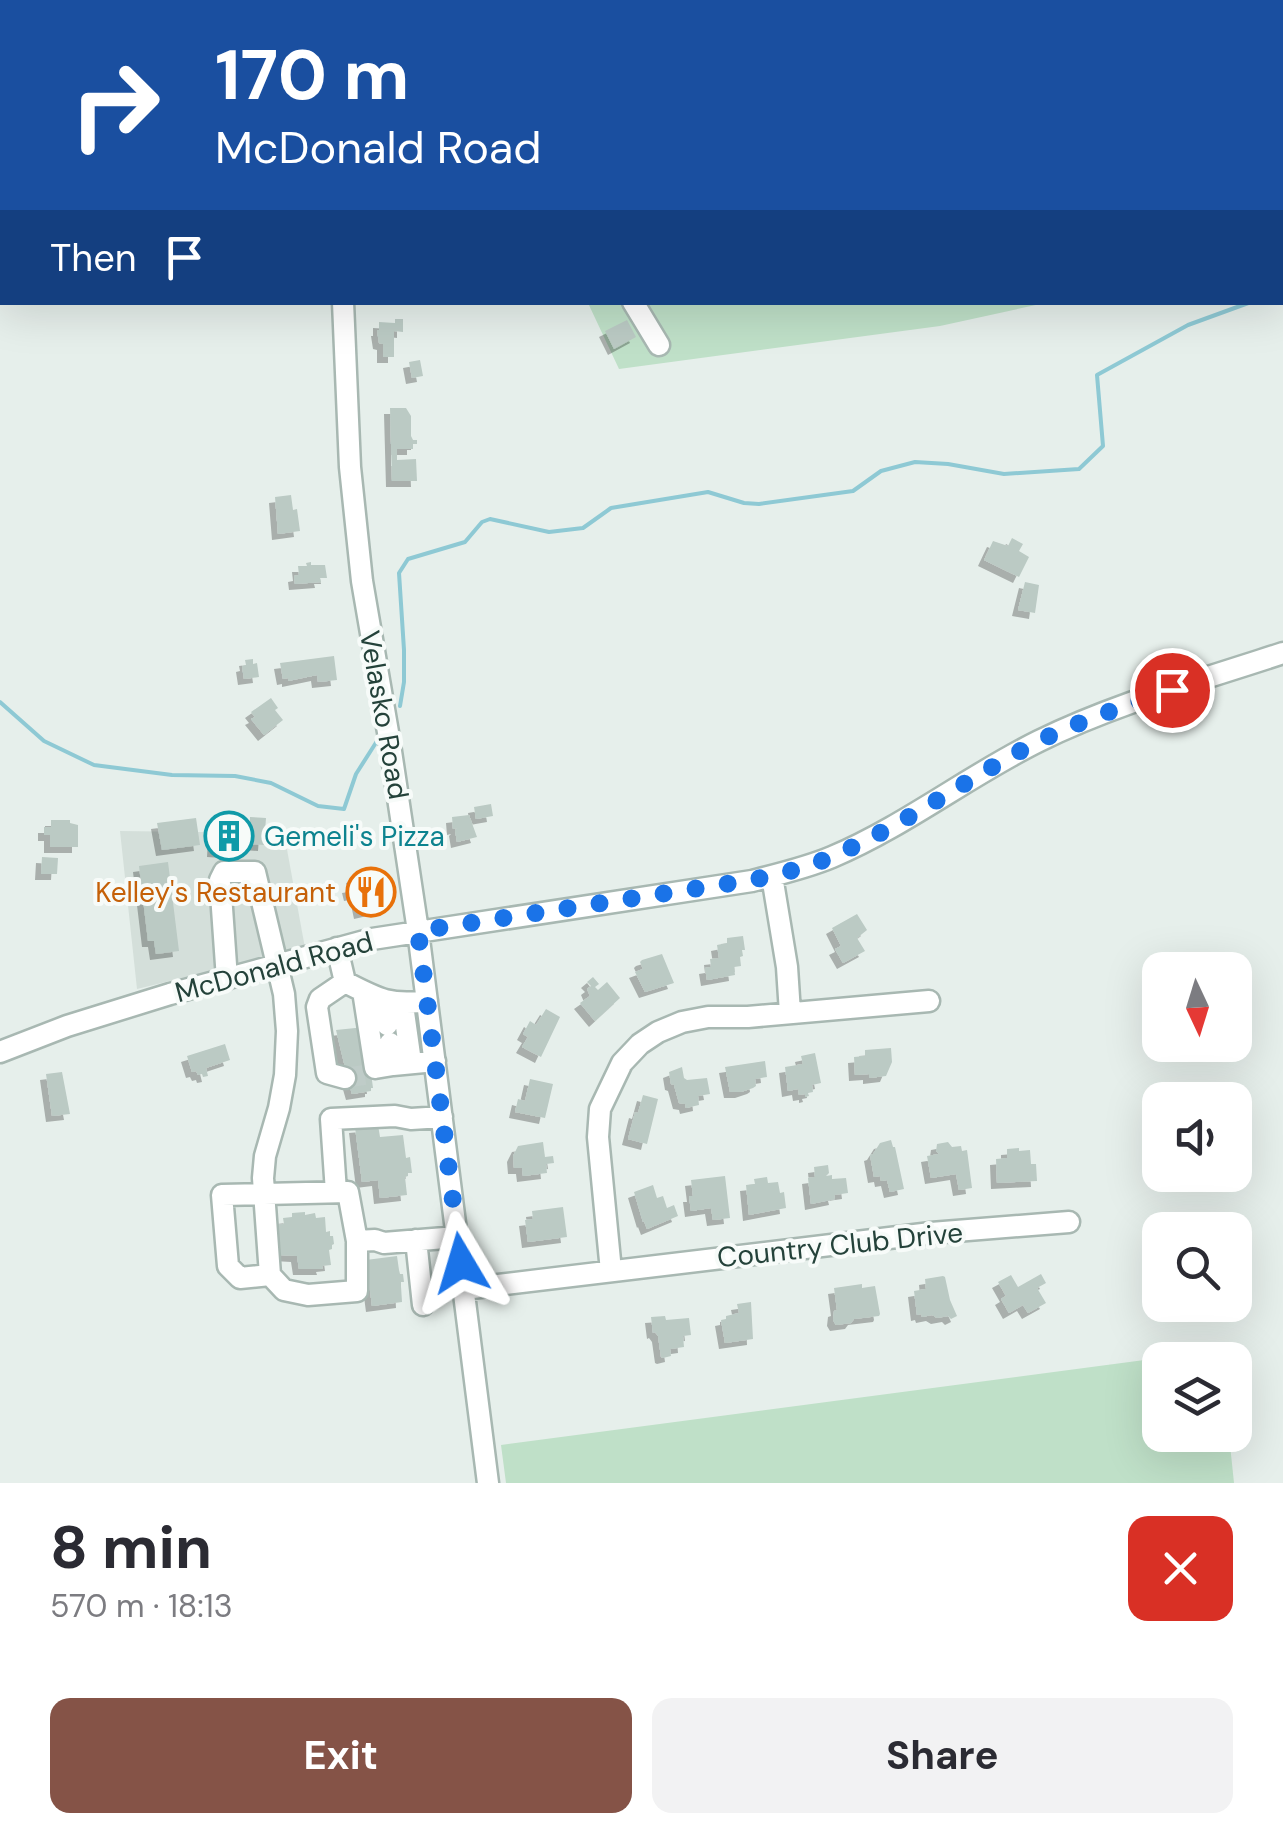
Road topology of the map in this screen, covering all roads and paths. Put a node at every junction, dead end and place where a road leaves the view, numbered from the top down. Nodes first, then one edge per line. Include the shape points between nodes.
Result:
1 (344, 305) edge
2 (635, 305) edge
3 (659, 345) dead end
4 (1283, 652) edge
5 (772, 876) junction
6 (418, 931) junction
7 (337, 948) junction
8 (276, 965) junction
9 (227, 979) junction
10 (354, 987) junction
11 (427, 1001) junction
12 (393, 1002) junction
13 (929, 1002) dead end
14 (790, 1013) junction
15 (0, 1052) edge
16 (388, 1056) junction
17 (435, 1061) junction
18 (345, 1078) dead end
19 (442, 1117) junction
20 (336, 1192) junction
21 (264, 1194) junction
22 (1069, 1222) dead end
23 (457, 1237) junction
24 (416, 1240) junction
25 (357, 1241) junction
26 (612, 1271) junction
27 (270, 1275) junction
28 (464, 1289) junction
29 (423, 1305) dead end
30 (488, 1483) edge

1 - 6 street, Velasko Road via 362,581
2 - 3 street
4 - 5 street, McDonald Road via 1070,726 861,844
5 - 6 street, McDonald Road
5 - 14 street
6 - 7 street, McDonald Road
6 - 11 street, Velasko Road
7 - 8 street, McDonald Road
7 - 10 street
8 - 9 street, McDonald Road
8 - 9 street via 258,876 250,870 224,872
8 - 21 street via 284,994 285,1075 265,1156
9 - 15 street, McDonald Road
10 - 12 street
10 - 16 street
10 - 18 street via 320,998 318,1007 327,1073
11 - 12 street
11 - 17 street, Velasko Road
12 - 16 street
12 - 16 street
13 - 14 street
14 - 26 street via 682,1022 640,1044 622,1064 600,1109 598,1137
16 - 17 street
17 - 19 street, Velasko Road
19 - 20 street via 331,1119
19 - 23 street, Velasko Road
20 - 21 street
20 - 25 street via 348,1192
21 - 27 street
21 - 27 street via 222,1195 228,1266 240,1278
22 - 26 street, Country Club Drive
23 - 24 street
23 - 28 street, Velasko Road
24 - 25 street
24 - 29 street
25 - 27 street via 357,1291 308,1295 284,1290
26 - 28 street, Country Club Drive
28 - 30 street, Velasko Road

